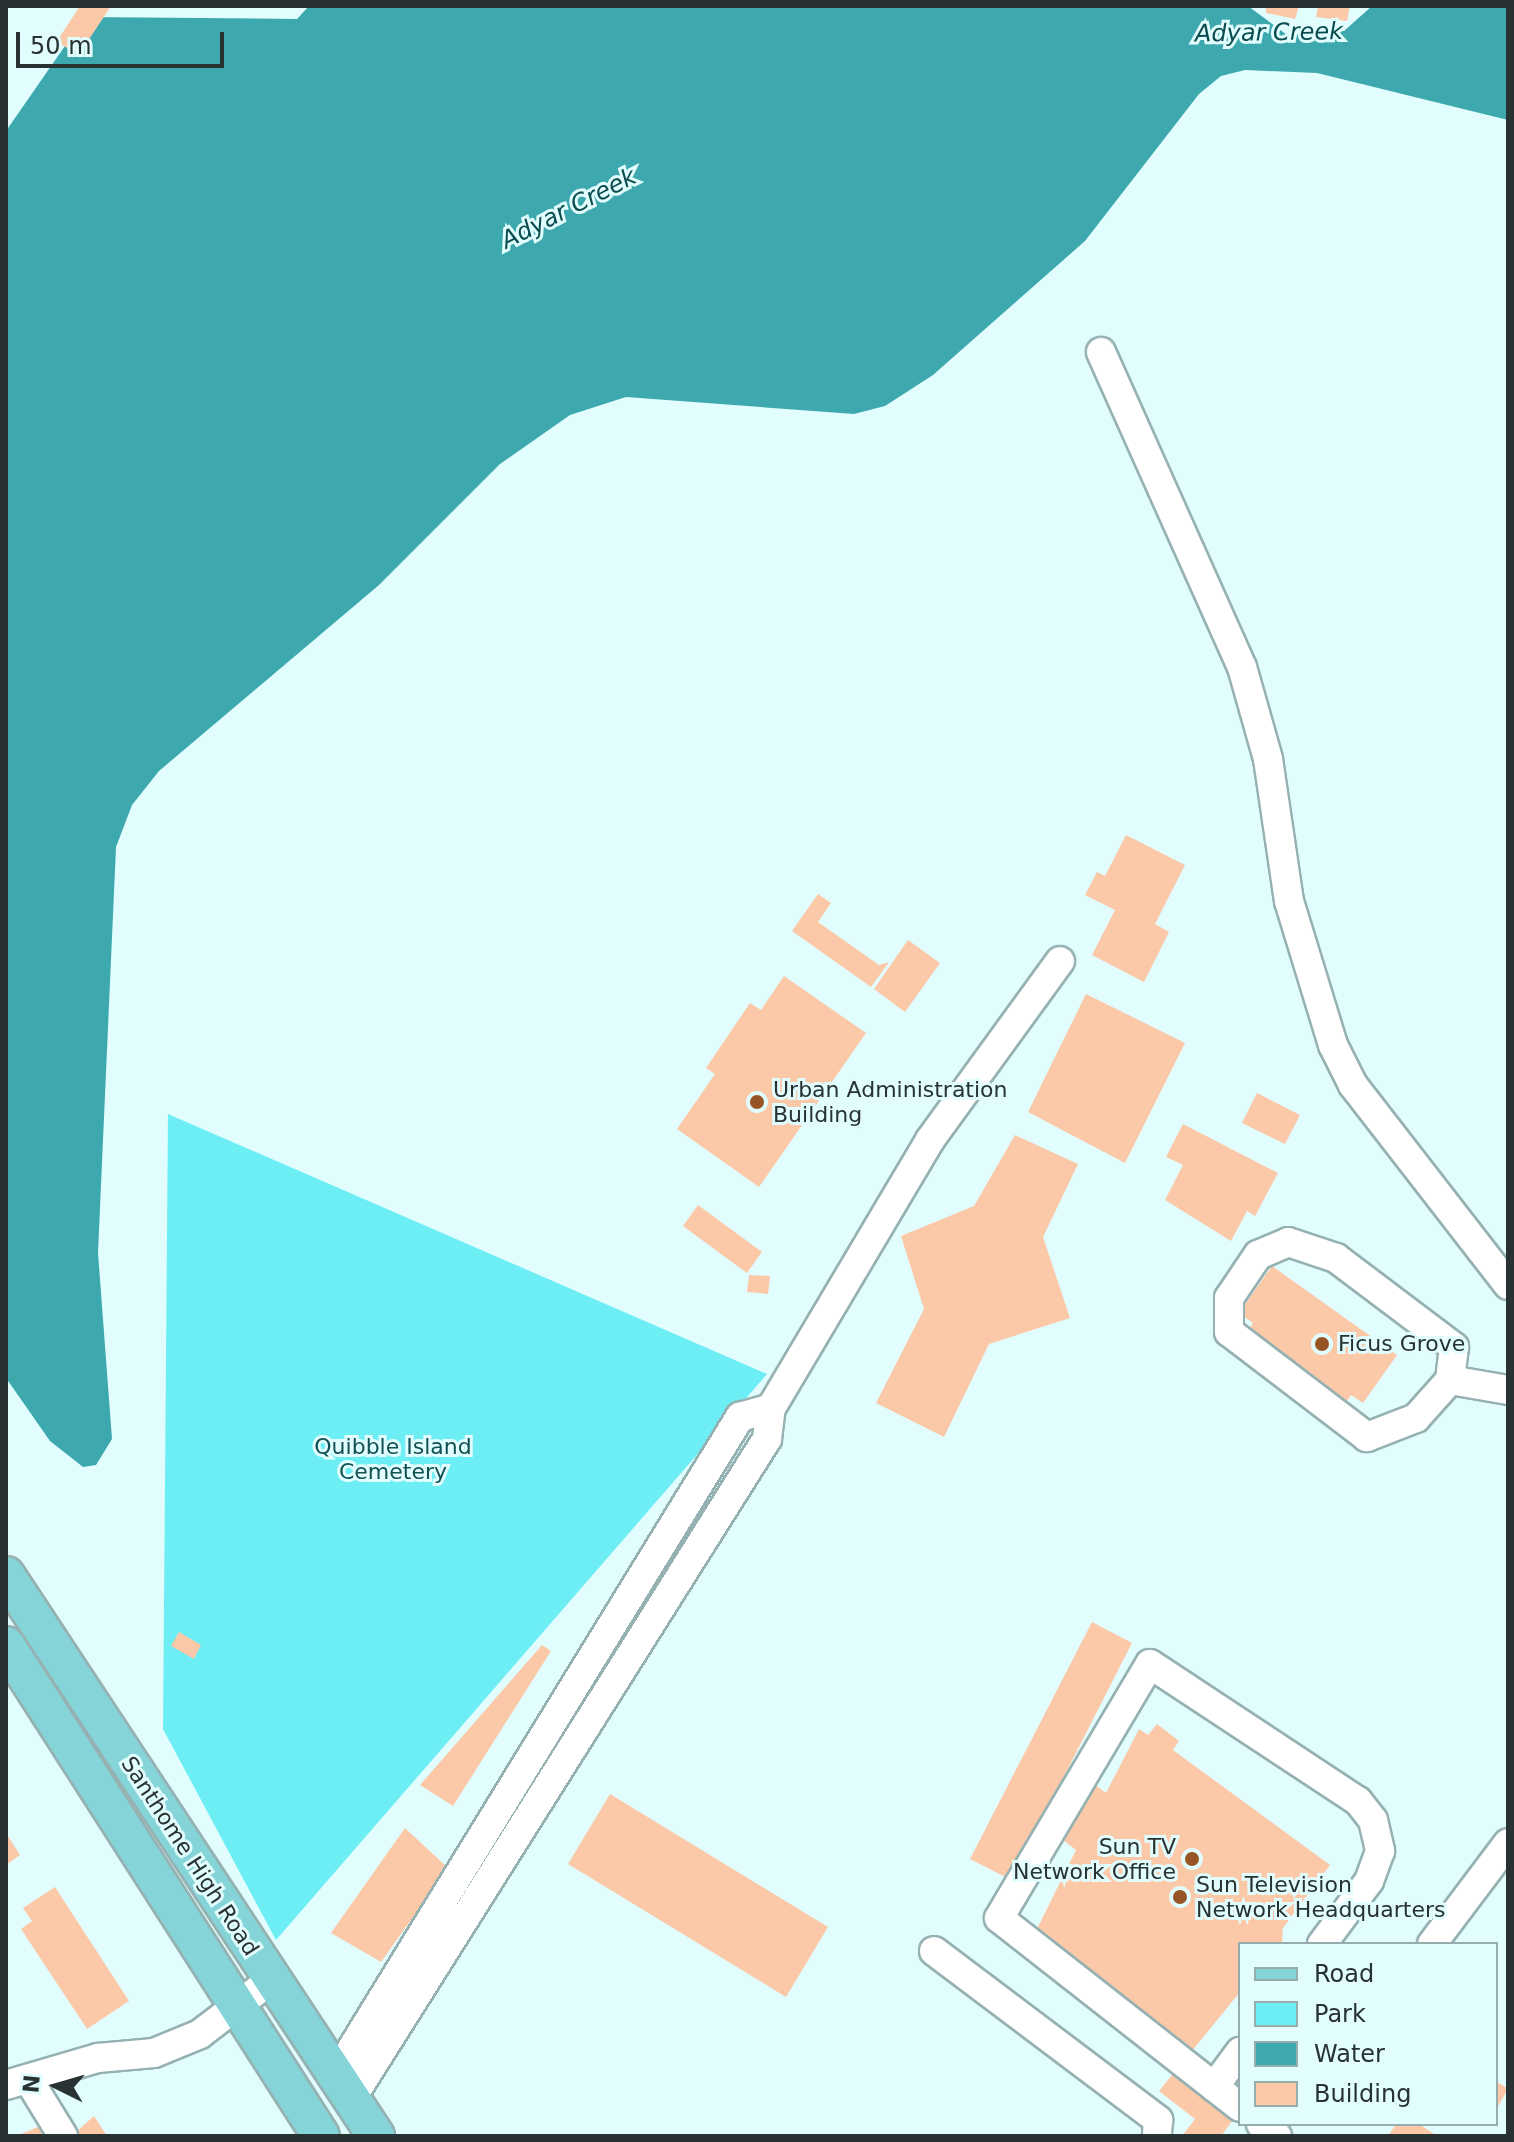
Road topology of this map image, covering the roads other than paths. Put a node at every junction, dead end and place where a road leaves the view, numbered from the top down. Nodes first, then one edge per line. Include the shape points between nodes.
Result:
1 (1101, 352) dead end
2 (1060, 961) dead end
3 (1507, 1281) edge
4 (1450, 1380) junction
5 (1508, 1390) edge
6 (6, 1575) edge
7 (6, 1645) edge
8 (1508, 1843) edge
9 (1323, 1942) edge
10 (1434, 1942) edge
11 (934, 1951) dead end
12 (271, 1980) junction
13 (236, 2006) junction
14 (1238, 2055) edge
15 (17, 2082) edge
16 (1214, 2087) junction
17 (343, 2088) junction
18 (1238, 2105) edge
19 (63, 2136) edge
20 (321, 2136) edge
21 (376, 2136) edge
22 (1157, 2136) edge

1 - 3 street via 1242,667 1268,759 1289,901 1333,1045 1353,1085
2 - 17 street via 930,1140 771,1408 740,1417
4 - 4 street via 1416,1418 1367,1437 1229,1332 1229,1298 1258,1255 1288,1242 1336,1258 1454,1347
4 - 5 street
6 - 12 main road, Santhome High Road
7 - 13 main road, Santhome High Road
8 - 10 street
9 - 16 street via 1369,1881 1380,1851 1373,1820 1358,1801 1150,1664 999,1918
11 - 22 street via 1158,2120
12 - 13 street
12 - 17 main road, Santhome High Road
13 - 15 street via 200,2034 154,2053 98,2058
13 - 20 main road, Santhome High Road
14 - 16 street
15 - 19 street
16 - 18 street
17 - 21 main road, Santhome High Road

